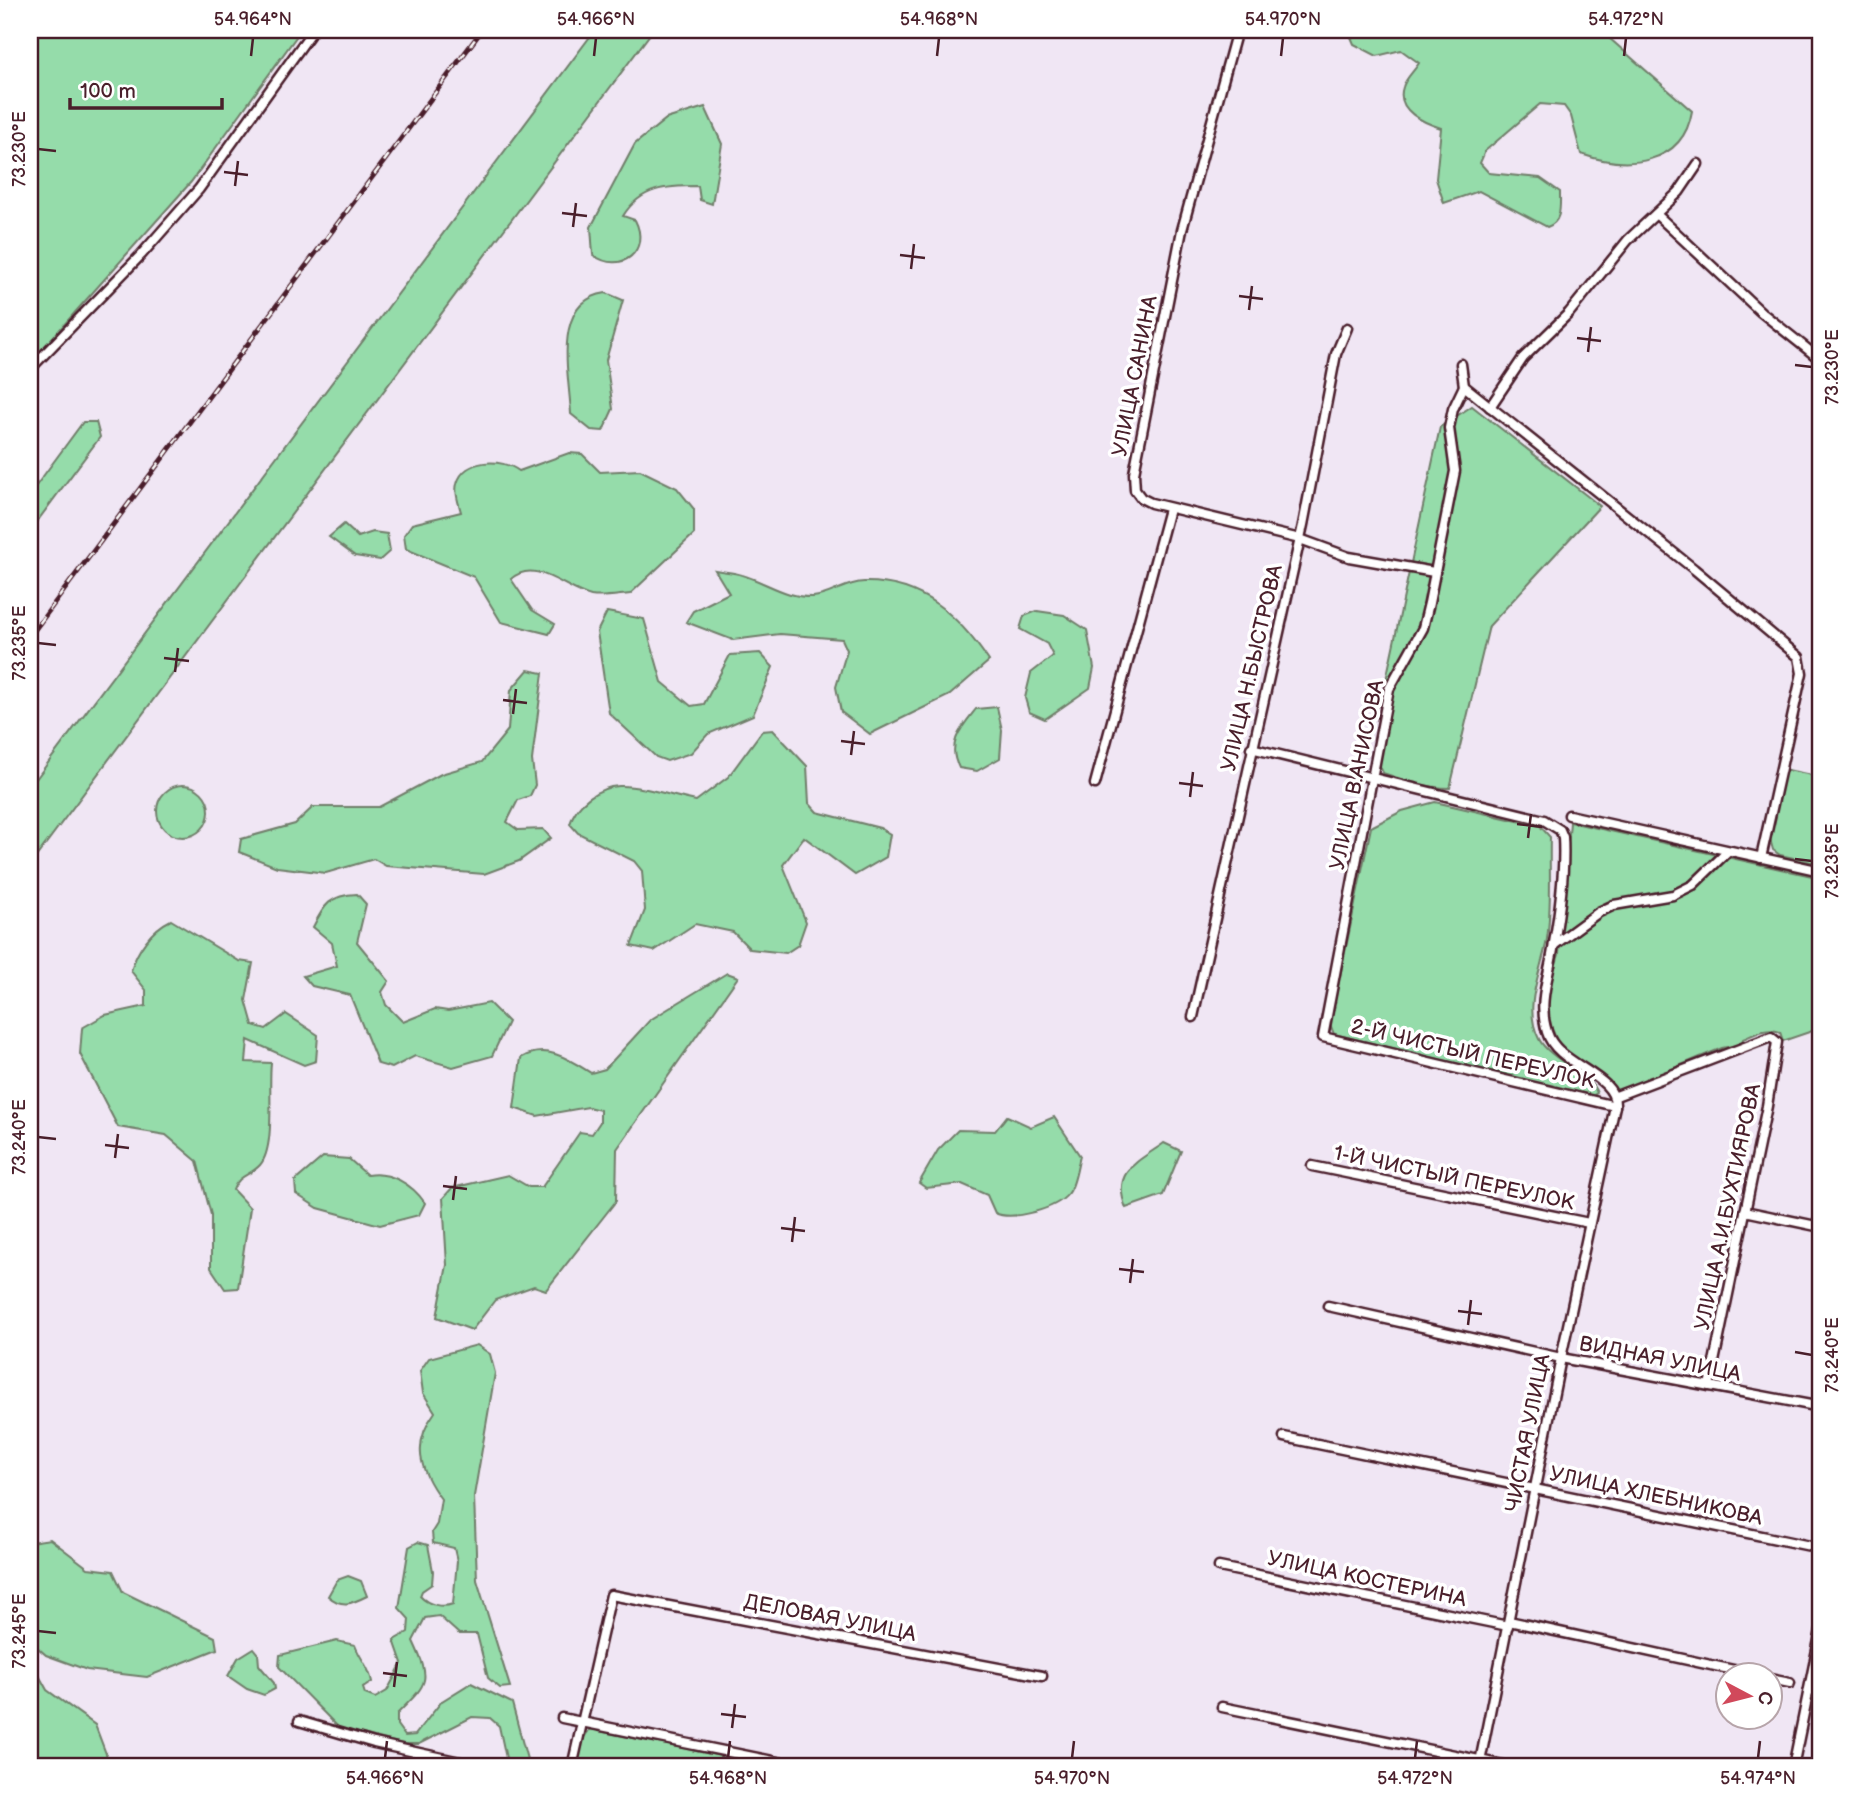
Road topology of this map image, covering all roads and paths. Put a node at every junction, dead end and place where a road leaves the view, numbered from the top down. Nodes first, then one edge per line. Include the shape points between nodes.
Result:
1 (313, 30) edge
2 (1237, 30) edge
3 (1698, 164) dead end
4 (1656, 214) junction
5 (1347, 328) dead end
6 (1821, 360) edge
7 (1461, 364) dead end
8 (30, 369) edge
9 (1464, 386) junction
10 (1490, 407) junction
11 (1169, 509) junction
12 (1300, 539) junction
13 (1433, 572) junction
14 (1251, 748) junction
15 (1373, 777) junction
16 (1095, 784) dead end
17 (1569, 816) dead end
18 (1727, 852) junction
19 (1761, 858) junction
20 (1821, 871) edge
21 (1554, 945) junction
22 (1193, 1017) dead end
23 (1323, 1037) joint
24 (1616, 1096) junction
25 (1615, 1106) junction
26 (1312, 1166) dead end
27 (1745, 1211) junction
28 (1589, 1223) junction
29 (1821, 1227) edge
30 (1328, 1306) dead end
31 (1561, 1358) junction
32 (1709, 1386) junction
33 (1821, 1407) edge
34 (1284, 1437) dead end
35 (1535, 1488) junction
36 (1815, 1547) dead end
37 (1219, 1567) dead end
38 (1508, 1624) junction
39 (1821, 1630) edge
40 (1714, 1667) edge
41 (1042, 1675) dead end
42 (1784, 1682) edge
43 (1790, 1683) dead end
44 (1809, 1690) junction
45 (1821, 1693) edge
46 (1222, 1707) dead end
47 (562, 1718) dead end
48 (299, 1721) dead end
49 (582, 1723) junction
50 (1480, 1764) edge
51 (483, 1767) edge
52 (572, 1767) edge
53 (802, 1767) edge
54 (1513, 1767) edge
55 (1793, 1767) edge

1 - 8 street via 198,189
2 - 11 street, УЛИЦА САНИНА via 1182,230 1133,482 1141,498
3 - 4 street
4 - 6 street via 1761,312
4 - 10 street via 1523,358
5 - 12 street, УЛИЦА Н.БЫСТРОВА via 1336,354
7 - 9 street
9 - 10 street
9 - 13 street, УЛИЦА В.АНИСОВА via 1452,409 1449,428 1455,471
10 - 19 street via 1694,569 1793,651 1802,664
11 - 12 street, УЛИЦА САНИНА
11 - 16 street
12 - 13 street, УЛИЦА САНИНА via 1349,557
12 - 14 street, УЛИЦА Н.БЫСТРОВА
13 - 15 street, УЛИЦА В.АНИСОВА via 1423,628 1390,690
14 - 15 street
14 - 22 street, УЛИЦА Н.БЫСТРОВА
15 - 21 street via 1544,820 1560,830 1564,850
15 - 23 street, УЛИЦА В.АНИСОВА
17 - 18 street
18 - 19 street
18 - 21 street via 1712,869 1674,895 1614,905
19 - 20 street
21 - 24 street via 1542,995 1542,1018 1549,1040 1562,1056 1608,1085
23 - 25 street, 2-Й ЧИСТЫЙ ПЕРЕУЛОК
24 - 25 street, ЧИСТАЯ УЛИЦА
24 - 27 street, УЛИЦА А.И.БУХТИЯРОВА via 1771,1037 1777,1042
25 - 28 street, ЧИСТАЯ УЛИЦА
26 - 28 street, 1-Й ЧИСТЫЙ ПЕРЕУЛОК
27 - 29 street
27 - 32 street, УЛИЦА А.И.БУХТИЯРОВА
28 - 31 street, ЧИСТАЯ УЛИЦА
30 - 31 street, ВИДНАЯ УЛИЦА
31 - 32 street, ВИДНАЯ УЛИЦА
31 - 35 street, ЧИСТАЯ УЛИЦА
32 - 33 street, ВИДНАЯ УЛИЦА
34 - 35 street, УЛИЦА ХЛЕБНИКОВА
35 - 36 street, УЛИЦА ХЛЕБНИКОВА
35 - 38 street, ЧИСТАЯ УЛИЦА
37 - 38 street, УЛИЦА КОСТЕРИНА
38 - 40 street, УЛИЦА КОСТЕРИНА
38 - 50 street, ЧИСТАЯ УЛИЦА
39 - 44 street
41 - 49 street, ДЕЛОВАЯ УЛИЦА via 611,1595
42 - 43 street
44 - 45 street
44 - 55 street
46 - 50 street
47 - 49 street
48 - 51 street via 374,1744
49 - 52 street
49 - 53 street
50 - 54 street

